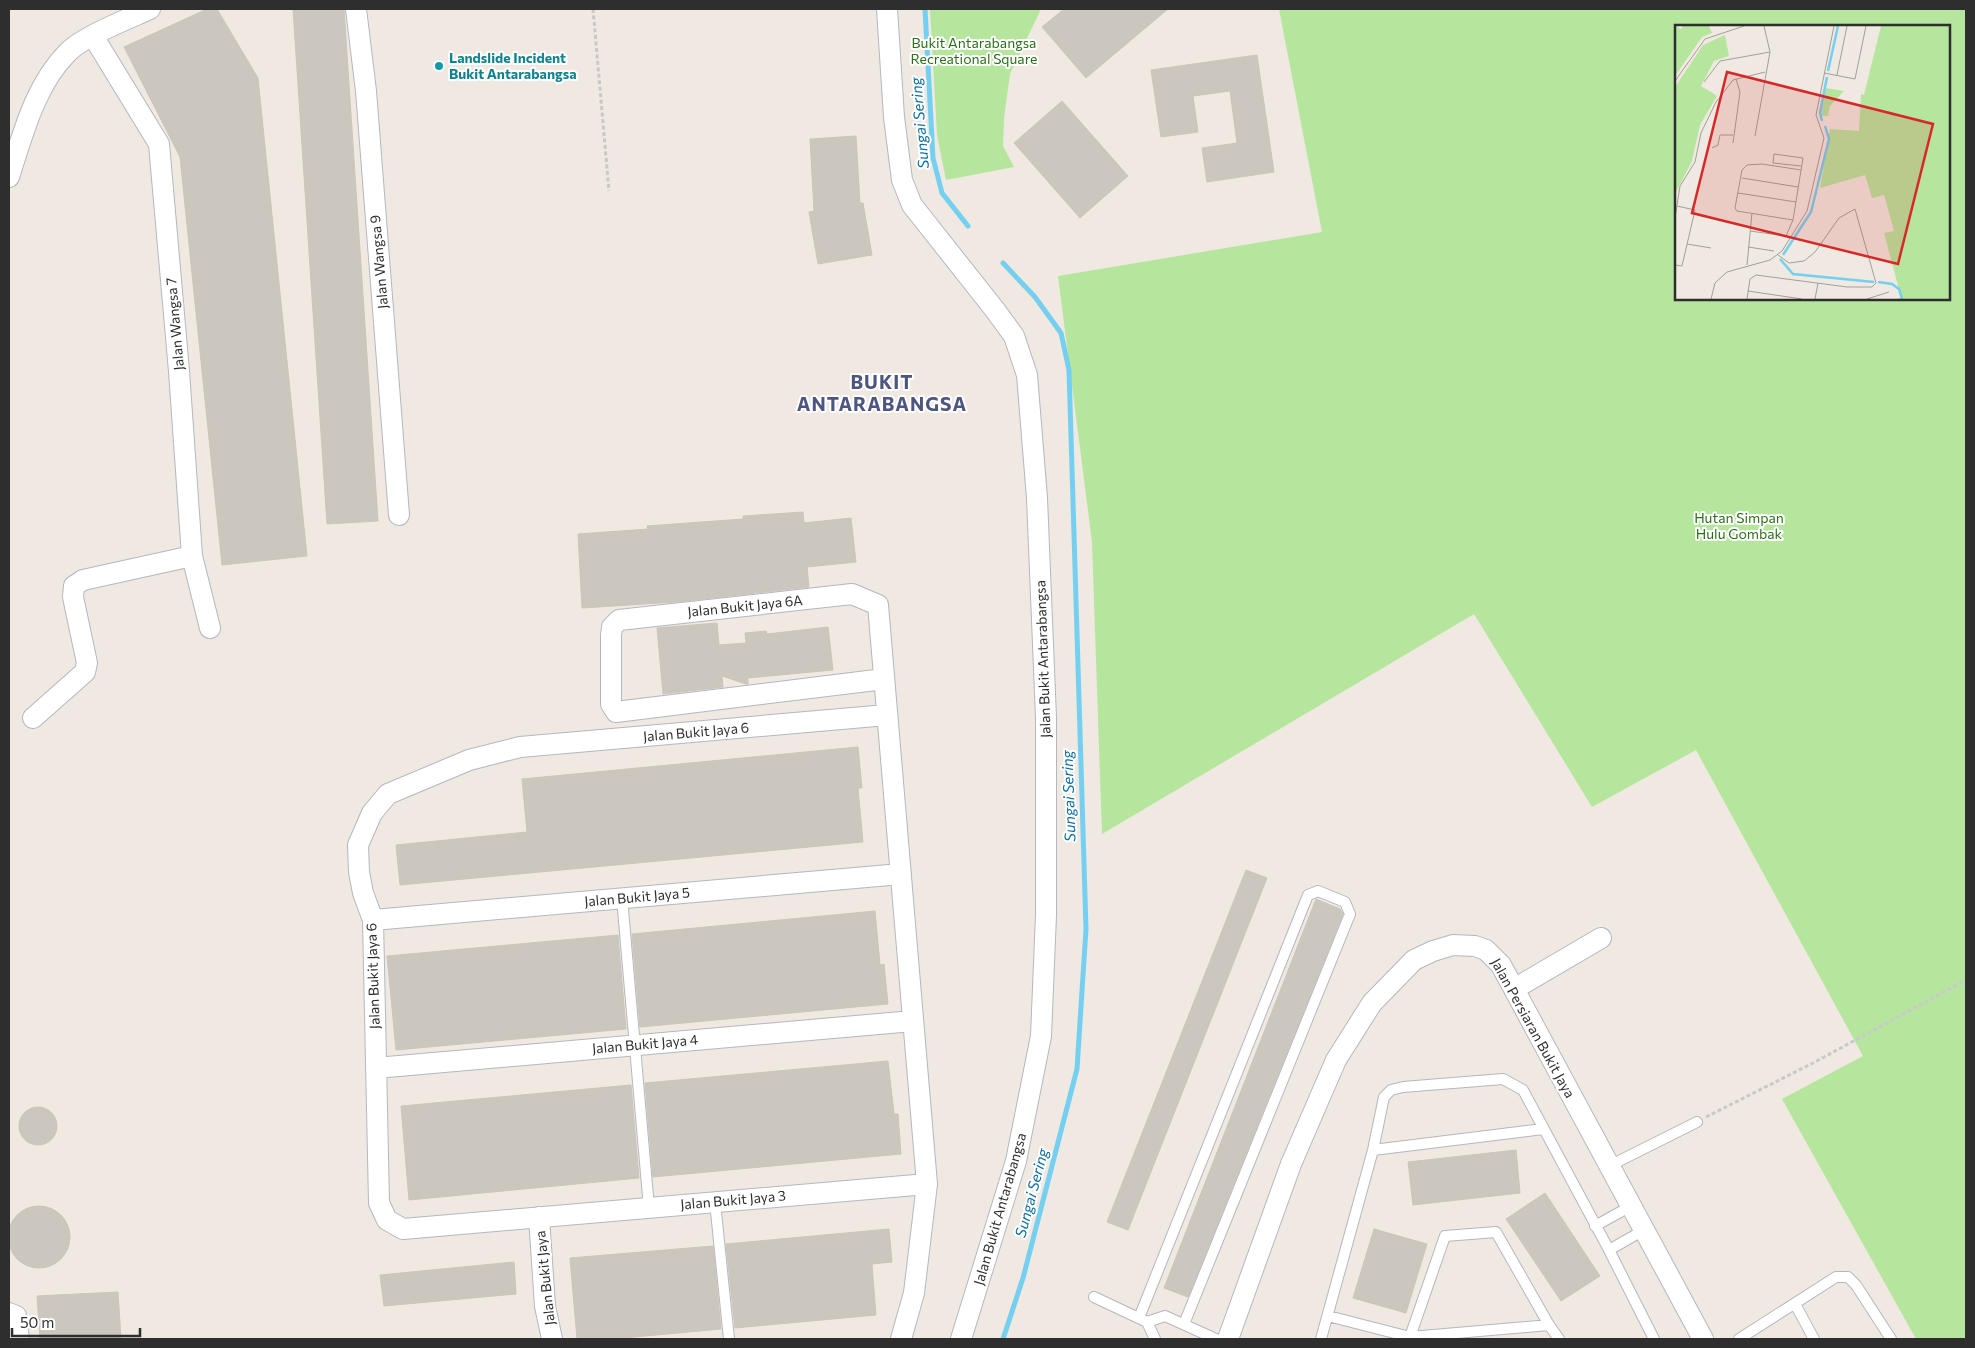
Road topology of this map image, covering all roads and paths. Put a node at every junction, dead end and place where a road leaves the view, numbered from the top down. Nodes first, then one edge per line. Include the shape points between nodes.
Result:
1 (150, 9) edge
2 (356, 9) edge
3 (593, 9) edge
4 (887, 9) edge
5 (93, 36) junction
6 (9, 177) edge
7 (609, 191) dead end
8 (400, 515) dead end
9 (192, 556) junction
10 (210, 628) dead end
11 (884, 679) junction
12 (887, 715) junction
13 (33, 718) dead end
14 (900, 874) junction
15 (622, 898) junction
16 (373, 920) junction
17 (1601, 938) dead end
18 (1966, 980) edge
19 (1514, 989) junction
20 (913, 1021) junction
21 (635, 1045) junction
22 (376, 1068) junction
23 (1697, 1122) joint
24 (1544, 1129) junction
25 (1373, 1150) junction
26 (1609, 1166) junction
27 (927, 1184) junction
28 (715, 1202) junction
29 (1631, 1206) junction
30 (649, 1208) junction
31 (539, 1217) junction
32 (1595, 1226) junction
33 (1644, 1230) junction
34 (1609, 1250) junction
35 (1094, 1296) dead end
36 (1795, 1304) junction
37 (12, 1314) edge
38 (1328, 1316) junction
39 (1143, 1320) junction
40 (1184, 1324) junction
41 (1549, 1325) junction
42 (1410, 1336) junction
43 (19, 1339) edge
44 (552, 1339) edge
45 (729, 1339) edge
46 (902, 1339) edge
47 (961, 1339) edge
48 (1155, 1339) edge
49 (1216, 1339) edge
50 (1228, 1339) edge
51 (1321, 1339) edge
52 (1559, 1339) edge
53 (1654, 1339) edge
54 (1703, 1339) edge
55 (1739, 1339) edge
56 (1814, 1339) edge
57 (1891, 1339) edge

1 - 5 street
2 - 8 street, Jalan Wangsa 9 via 366,91
3 - 7 path
4 - 47 street, Jalan Bukit Antarabangsa via 902,180 912,205 1014,336 1027,375 1037,498 1046,718 1042,1036 1016,1161
5 - 6 street via 68,52 41,88
5 - 9 street, Jalan Wangsa 7 via 159,144
9 - 10 street, Jalan Wangsa 7
9 - 13 street via 83,580 74,586 73,597 87,663 85,672
11 - 11 street, Jalan Bukit Jaya 6A via 616,712 611,704 612,627 619,620 852,594 878,605
11 - 12 street
12 - 14 street
12 - 16 street, Jalan Bukit Jaya 6 via 520,747 469,760 388,794 372,813 358,845 363,893
14 - 15 street, Jalan Bukit Jaya 5
14 - 20 street
15 - 16 street, Jalan Bukit Jaya 5
15 - 21 lane
16 - 22 street, Jalan Bukit Jaya 6
17 - 19 street
18 - 23 path
19 - 26 street, Jalan Persiaran Bukit Jaya
19 - 50 street, Jalan Persiaran Bukit Jaya via 1501,965 1486,950 1453,945 1414,960 1372,1003 1336,1060 1291,1164
20 - 21 street, Jalan Bukit Jaya 4
20 - 27 street
21 - 22 street, Jalan Bukit Jaya 4
21 - 30 lane
22 - 31 street, Jalan Bukit Jaya 6 via 379,1203 387,1220 403,1229
23 - 26 lane
24 - 25 lane
24 - 25 lane via 1523,1090 1503,1079 1404,1087 1391,1090 1384,1097
24 - 32 lane
25 - 38 lane
26 - 29 street, Jalan Persiaran Bukit Jaya
27 - 28 street, Jalan Bukit Jaya 3
27 - 46 street via 914,1293
28 - 30 street, Jalan Bukit Jaya 3
28 - 45 lane
29 - 32 lane
29 - 33 street, Jalan Persiaran Bukit Jaya
30 - 31 street, Jalan Bukit Jaya 3
31 - 44 street, Jalan Bukit Jaya via 545,1306
32 - 34 lane
33 - 34 lane
33 - 54 street, Jalan Persiaran Bukit Jaya
34 - 53 lane
35 - 39 lane
36 - 55 lane
36 - 56 lane
36 - 57 lane via 1836,1278 1848,1277
37 - 43 street
38 - 42 lane
38 - 51 lane
39 - 40 lane via 1165,1316
39 - 40 lane via 1308,896 1318,891 1345,902 1350,914
39 - 48 lane
40 - 49 lane
41 - 42 lane
41 - 42 lane via 1496,1232 1445,1236
41 - 52 lane

